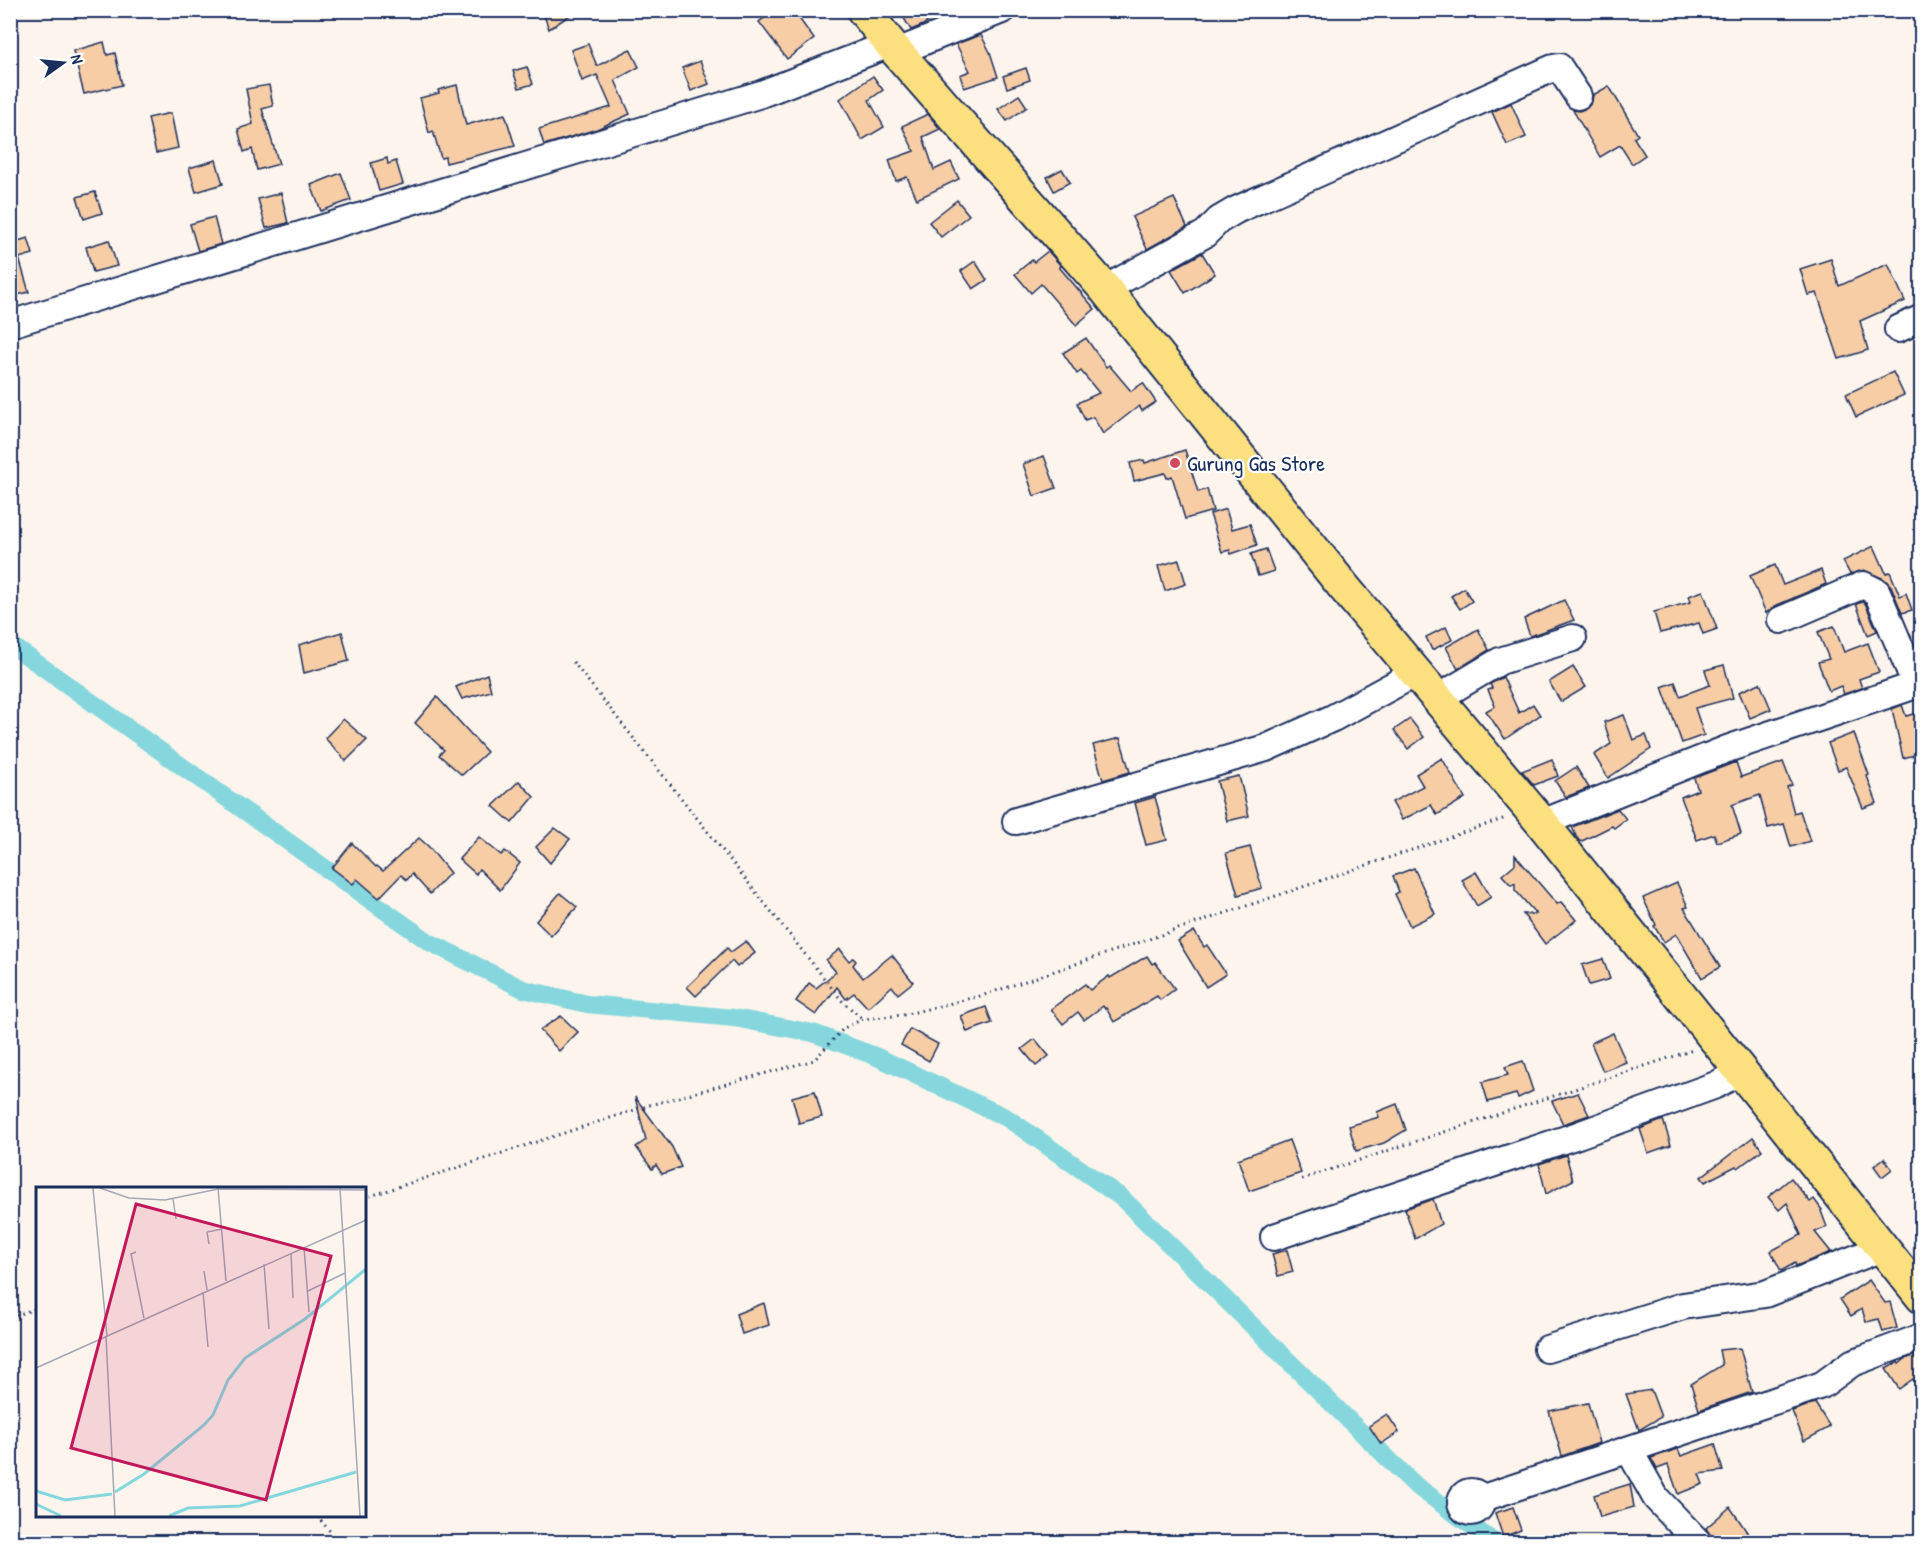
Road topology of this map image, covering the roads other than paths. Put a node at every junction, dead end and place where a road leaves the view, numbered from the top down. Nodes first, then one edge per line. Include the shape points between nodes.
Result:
1 (863, 10) edge
2 (1002, 10) edge
3 (894, 48) junction
4 (1578, 96) dead end
5 (1105, 290) junction
6 (1922, 318) edge
7 (10, 324) edge
8 (1898, 329) dead end
9 (1781, 620) dead end
10 (1573, 638) dead end
11 (1416, 673) junction
12 (1919, 684) edge
13 (1438, 698) junction
14 (1536, 816) junction
15 (1016, 821) dead end
16 (1741, 1071) junction
17 (1274, 1237) dead end
18 (1882, 1248) junction
19 (1922, 1297) edge
20 (1922, 1337) edge
21 (1547, 1349) dead end
22 (1629, 1450) junction
23 (1480, 1499) dead end
24 (1698, 1542) edge

1 - 3 main road
2 - 3 street
3 - 5 main road
3 - 7 street via 761,94
4 - 5 street via 1559,67 1553,68 1236,210 1205,234
5 - 11 main road
6 - 8 street
9 - 12 street via 1863,585 1870,588 1877,592
10 - 13 street via 1500,661
11 - 13 main road
11 - 15 street via 1334,718 1266,748
12 - 14 street
13 - 14 main road
14 - 16 main road
16 - 17 street via 1716,1085 1578,1135
16 - 18 main road
18 - 19 main road
18 - 21 street via 1764,1294 1683,1306
20 - 22 street via 1852,1363 1822,1384
22 - 23 street
22 - 24 street via 1656,1498

